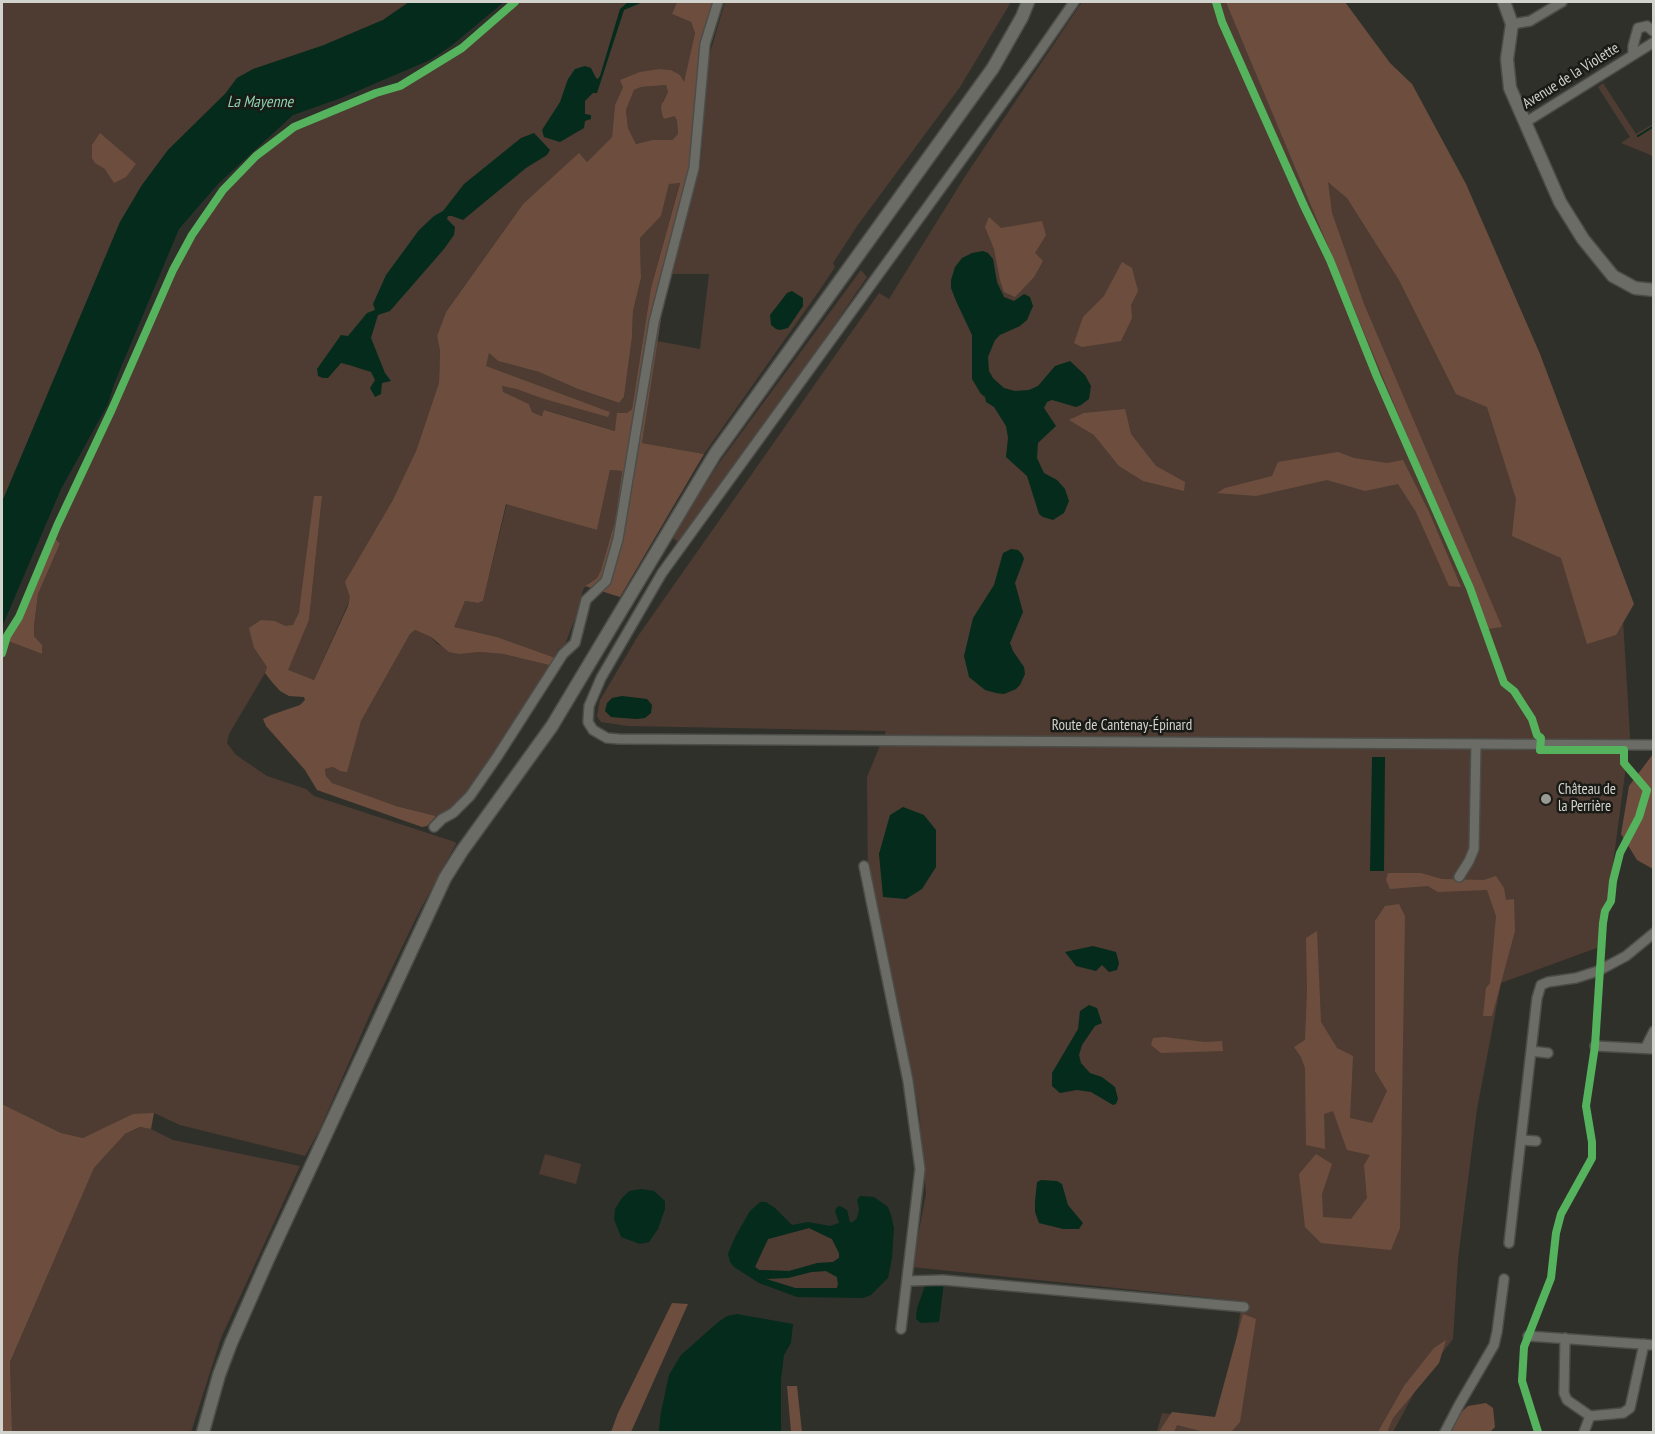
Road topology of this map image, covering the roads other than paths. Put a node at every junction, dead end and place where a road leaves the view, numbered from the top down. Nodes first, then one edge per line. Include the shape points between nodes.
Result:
1 (718, 2) edge
2 (1028, 2) edge
3 (1074, 2) edge
4 (1504, 2) edge
5 (1562, 2) edge
6 (1512, 24) junction
7 (1653, 32) edge
8 (1653, 42) edge
9 (1633, 54) junction
10 (1526, 122) junction
11 (1653, 290) edge
12 (1476, 744) junction
13 (1653, 745) edge
14 (434, 827) dead end
15 (864, 866) dead end
16 (1459, 876) dead end
17 (1653, 933) edge
18 (1653, 1031) edge
19 (1595, 1046) dead end
20 (1650, 1048) edge
21 (1531, 1051) junction
22 (1548, 1053) dead end
23 (1522, 1140) junction
24 (1536, 1141) dead end
25 (1509, 1243) dead end
26 (1504, 1279) dead end
27 (907, 1281) junction
28 (1244, 1307) dead end
29 (901, 1329) dead end
30 (1528, 1336) dead end
31 (1565, 1338) junction
32 (1649, 1345) edge
33 (1590, 1416) junction
34 (203, 1432) edge
35 (1445, 1432) edge
36 (1584, 1432) edge

1 - 14 street via 705,44 694,168 654,322 618,539 606,581 586,600 574,643 470,796
2 - 34 main road via 993,68 715,454 558,716 446,878 231,1342
3 - 12 street, Route de Cantenay-Épinard via 662,573 601,678 588,706 588,722 607,738 619,739
4 - 6 main road
5 - 6 street via 1530,21
6 - 10 main road, Avenue de la Violette via 1508,77
7 - 9 street, Avenue de la Violette via 1649,27 1638,28
8 - 9 street, Avenue de la Violette
9 - 10 street, Avenue de la Violette
10 - 11 main road, Avenue de la Violette via 1560,202 1596,257 1618,280 1640,290
12 - 13 street, Route de Cantenay-Épinard
12 - 16 street via 1474,849
15 - 27 street via 908,1081 920,1169
17 - 21 street via 1626,956 1598,971 1541,985
18 - 20 street
19 - 20 street
21 - 22 street
21 - 23 street
23 - 24 street
23 - 25 street
26 - 35 street via 1494,1345
27 - 28 street via 943,1280
27 - 29 street
30 - 31 street
31 - 32 street
31 - 33 street via 1564,1393 1567,1400
32 - 33 street via 1630,1408 1623,1413
33 - 36 street

